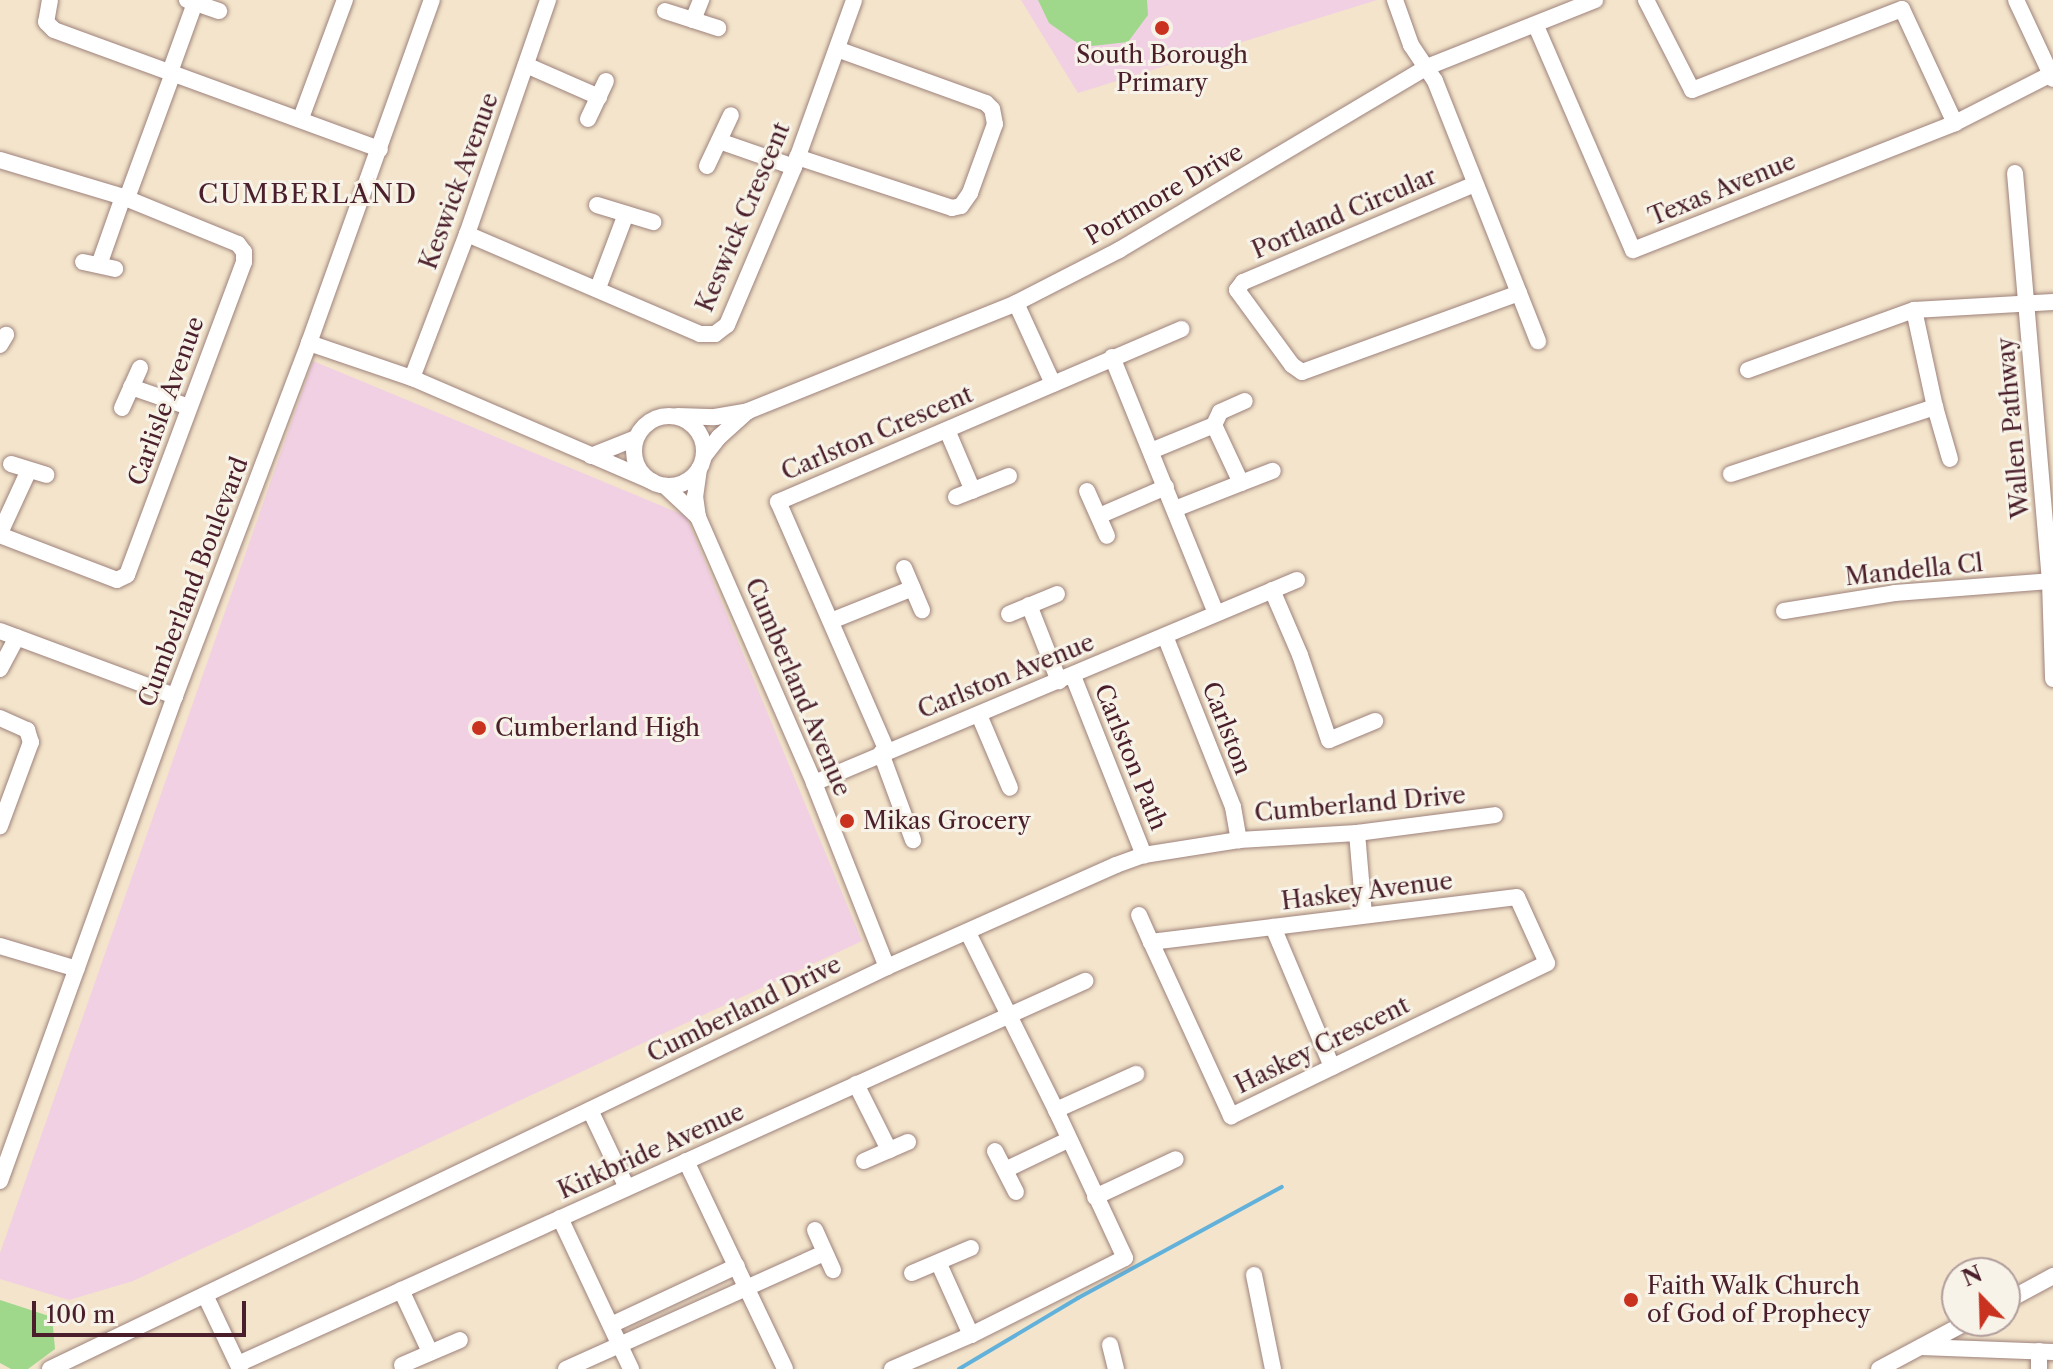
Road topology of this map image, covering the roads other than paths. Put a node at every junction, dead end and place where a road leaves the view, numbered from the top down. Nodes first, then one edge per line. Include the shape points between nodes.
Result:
1 (50, 0) edge
2 (345, 0) edge
3 (432, 0) edge
4 (548, 0) edge
5 (701, 0) edge
6 (854, 0) edge
7 (1395, 0) edge
8 (1595, 0) edge
9 (1646, 0) edge
10 (2016, 0) edge
11 (191, 2) edge
12 (219, 11) dead end
13 (665, 11) dead end
14 (693, 20) junction
15 (1536, 26) junction
16 (718, 28) dead end
17 (837, 49) junction
18 (526, 65) junction
19 (1427, 67) junction
20 (171, 72) junction
21 (2052, 76) edge
22 (606, 81) dead end
23 (599, 97) junction
24 (731, 115) dead end
25 (301, 118) junction
26 (588, 119) dead end
27 (1955, 123) junction
28 (719, 141) junction
29 (380, 149) junction
30 (0, 160) edge
31 (796, 162) junction
32 (707, 166) dead end
33 (2015, 173) dead end
34 (1475, 184) junction
35 (125, 198) junction
36 (597, 205) dead end
37 (626, 214) junction
38 (653, 222) dead end
39 (467, 234) junction
40 (99, 266) dead end
41 (598, 288) junction
42 (1519, 293) junction
43 (2025, 301) junction
44 (2053, 302) edge
45 (1016, 303) junction
46 (1914, 310) junction
47 (1181, 329) dead end
48 (1538, 341) dead end
49 (309, 343) junction
50 (1112, 357) junction
51 (140, 368) dead end
52 (1748, 370) dead end
53 (412, 378) junction
54 (1053, 384) junction
55 (131, 387) junction
56 (1245, 401) dead end
57 (189, 407) junction
58 (1935, 407) junction
59 (122, 408) dead end
60 (748, 411) junction
61 (678, 416) junction
62 (1214, 425) junction
63 (947, 430) junction
64 (636, 438) junction
65 (1151, 451) junction
66 (591, 456) junction
67 (1950, 459) dead end
68 (702, 463) junction
69 (11, 464) dead end
70 (1273, 471) dead end
71 (1731, 474) dead end
72 (1009, 476) dead end
73 (1241, 483) junction
74 (659, 484) junction
75 (1166, 487) junction
76 (973, 491) junction
77 (1087, 491) dead end
78 (956, 497) dead end
79 (1175, 509) junction
80 (1099, 516) junction
81 (698, 517) junction
82 (0, 534) edge
83 (1107, 536) dead end
84 (904, 568) dead end
85 (1297, 580) dead end
86 (2050, 581) junction
87 (913, 588) junction
88 (1272, 590) junction
89 (1057, 594) dead end
90 (1029, 605) junction
91 (922, 610) dead end
92 (1215, 611) junction
93 (1784, 611) dead end
94 (1009, 614) dead end
95 (831, 621) junction
96 (0, 631) edge
97 (1165, 636) junction
98 (17, 637) junction
99 (0, 669) edge
100 (1066, 678) junction
101 (2053, 679) edge
102 (175, 696) junction
103 (979, 715) junction
104 (0, 718) edge
105 (1375, 721) dead end
106 (884, 752) junction
107 (814, 783) junction
108 (1010, 788) dead end
109 (1495, 815) dead end
110 (0, 826) edge
111 (1357, 833) junction
112 (913, 840) dead end
113 (1239, 840) junction
114 (1144, 855) junction
115 (1139, 915) dead end
116 (1364, 915) junction
117 (1273, 927) junction
118 (968, 933) junction
119 (1151, 942) junction
120 (0, 946) edge
121 (1547, 963) joint
122 (887, 967) junction
123 (77, 969) junction
124 (1085, 981) dead end
125 (1009, 1016) junction
126 (1332, 1067) junction
127 (1136, 1074) dead end
128 (856, 1084) junction
129 (590, 1110) junction
130 (1056, 1110) junction
131 (1068, 1140) junction
132 (908, 1142) dead end
133 (889, 1150) junction
134 (995, 1151) dead end
135 (1176, 1159) dead end
136 (686, 1161) junction
137 (864, 1161) dead end
138 (1005, 1170) junction
139 (0, 1181) edge
140 (627, 1188) junction
141 (1016, 1192) dead end
142 (1095, 1197) junction
143 (560, 1218) junction
144 (815, 1230) dead end
145 (971, 1248) dead end
146 (824, 1253) junction
147 (939, 1264) junction
148 (737, 1266) junction
149 (833, 1270) dead end
150 (912, 1273) dead end
151 (1254, 1275) dead end
152 (2053, 1276) edge
153 (748, 1287) junction
154 (401, 1290) junction
155 (2021, 1293) edge
156 (205, 1295) junction
157 (611, 1325) junction
158 (971, 1335) junction
159 (1941, 1336) edge
160 (460, 1340) dead end
161 (1110, 1345) dead end
162 (621, 1346) junction
163 (1921, 1347) junction
164 (2046, 1351) edge
165 (430, 1352) junction
166 (402, 1365) dead end
167 (239, 1367) edge
168 (50, 1369) edge
169 (566, 1369) edge
170 (631, 1369) edge
171 (785, 1369) edge
172 (892, 1369) edge
173 (1116, 1369) edge
174 (1273, 1369) edge
175 (1879, 1369) edge
176 (2039, 1369) edge

1 - 20 street via 45,13 49,27
2 - 25 street
3 - 29 street, Cumberland Boulevard
4 - 18 street, Keswick Avenue
5 - 14 street
6 - 17 street, Keswick Crescent
7 - 19 street via 1411,45
8 - 15 street, Portmore Drive
9 - 27 street via 1692,90 1902,9
10 - 21 street
11 - 12 street
11 - 20 street
13 - 14 street
14 - 16 street
15 - 19 street, Portmore Drive
15 - 27 street, Texas Avenue via 1633,250
17 - 31 street, Keswick Crescent
17 - 31 street via 992,109 995,124 970,193 961,206 952,208
18 - 23 street
18 - 39 street, Keswick Avenue
19 - 34 street
19 - 45 street, Portmore Drive via 1119,250
20 - 25 street
20 - 35 street
21 - 27 street, Texas Avenue
22 - 23 street
23 - 26 street
24 - 28 street
25 - 29 street
28 - 31 street
28 - 32 street
29 - 49 street, Cumberland Boulevard
30 - 35 street
31 - 41 street, Keswick Crescent via 727,325 715,334 700,334
33 - 43 street, Wallen Pathway
34 - 42 street
34 - 42 street, Portland Circular via 1243,282 1237,290 1302,372
35 - 40 street
35 - 57 street, Carlisle Avenue via 238,244 244,252
36 - 37 street
37 - 38 street
37 - 41 street
39 - 41 street, Keswick Crescent
39 - 53 street, Keswick Avenue
42 - 48 street
43 - 44 street
43 - 46 street
43 - 86 street, Wallen Pathway
45 - 54 street
45 - 60 street, Portmore Drive
46 - 52 street
46 - 58 street
47 - 50 street, Carlston Crescent
49 - 53 street, Cumberland Avenue
49 - 102 street, Cumberland Boulevard
50 - 54 street, Carlston Crescent
50 - 65 street
51 - 55 street
53 - 66 street, Cumberland Avenue
54 - 63 street, Carlston Crescent
55 - 57 street
55 - 59 street
56 - 62 street via 1220,412
57 - 82 street, Carlisle Avenue via 127,575 117,580
58 - 67 street
58 - 71 street
60 - 61 street, Portmore Drive
60 - 68 street, Portmore Drive via 719,437
61 - 64 street via 653,419
61 - 68 street via 699,431
62 - 65 street
62 - 73 street
63 - 76 street
63 - 95 street, Carlston Crescent via 778,502
64 - 66 street
64 - 74 street via 636,463
65 - 75 street
66 - 74 street, Cumberland Avenue
68 - 74 street via 678,485
68 - 81 street, Cumberland Avenue via 695,496
69 - 82 street via 38,472
70 - 73 street
72 - 76 street
73 - 79 street
74 - 81 street, Cumberland Avenue
75 - 79 street
75 - 80 street
76 - 78 street
77 - 80 street
79 - 92 street
80 - 83 street
81 - 107 street, Cumberland Avenue
84 - 87 street
85 - 88 street, Carlston Avenue
86 - 93 street, Mandella Cl via 1895,593
86 - 101 street, Wallen Pathway
87 - 91 street
87 - 95 street
88 - 92 street, Carlston Avenue
88 - 105 street via 1329,740
89 - 90 street
90 - 94 street
90 - 100 street, Carlston Path
92 - 97 street, Carlston Avenue
95 - 106 street, Carlston Crescent
96 - 98 street
97 - 100 street, Carlston Avenue
97 - 113 street, Carlston via 1233,807
98 - 99 street
98 - 102 street
100 - 103 street, Carlston Avenue
100 - 114 street, Carlston Path
102 - 123 street, Cumberland Boulevard
103 - 106 street, Carlston Avenue
103 - 108 street
104 - 110 street via 31,736
106 - 107 street, Carlston Avenue
106 - 112 street, Carlston Crescent
107 - 122 street, Cumberland Avenue
109 - 111 street, Cumberland Drive
111 - 113 street, Cumberland Drive
111 - 116 street
113 - 114 street, Cumberland Drive
114 - 118 street, Cumberland Drive
115 - 119 street, Haskey Crescent
116 - 117 street, Haskey Avenue
116 - 121 street, Haskey Avenue via 1517,897
117 - 119 street, Haskey Avenue
117 - 126 street
118 - 122 street, Cumberland Drive
118 - 125 street
119 - 126 street, Haskey Crescent via 1231,1116
120 - 123 street
121 - 126 street, Haskey Crescent
122 - 129 street, Cumberland Drive
123 - 139 street, Cumberland Boulevard
124 - 125 street, Kirkbride Avenue
125 - 128 street, Kirkbride Avenue
125 - 130 street
127 - 130 street
128 - 133 street
128 - 136 street, Kirkbride Avenue
129 - 140 street
129 - 156 street, Cumberland Drive
130 - 131 street
131 - 138 street
131 - 142 street
132 - 133 street
133 - 137 street
134 - 138 street
135 - 142 street
136 - 140 street, Kirkbride Avenue
136 - 148 street
138 - 141 street
140 - 143 street, Kirkbride Avenue
142 - 158 street via 1125,1258
143 - 154 street, Kirkbride Avenue
143 - 157 street
144 - 146 street
145 - 147 street
146 - 149 street
146 - 153 street
147 - 150 street
147 - 158 street
148 - 153 street
148 - 157 street
151 - 174 street
152 - 155 street
153 - 162 street
153 - 171 street
154 - 165 street
154 - 167 street, Kirkbride Avenue
156 - 167 street
156 - 168 street, Cumberland Drive
157 - 162 street
158 - 172 street
159 - 163 street
160 - 165 street
161 - 173 street
162 - 169 street
162 - 170 street
163 - 164 street
163 - 175 street
164 - 176 street
165 - 166 street

